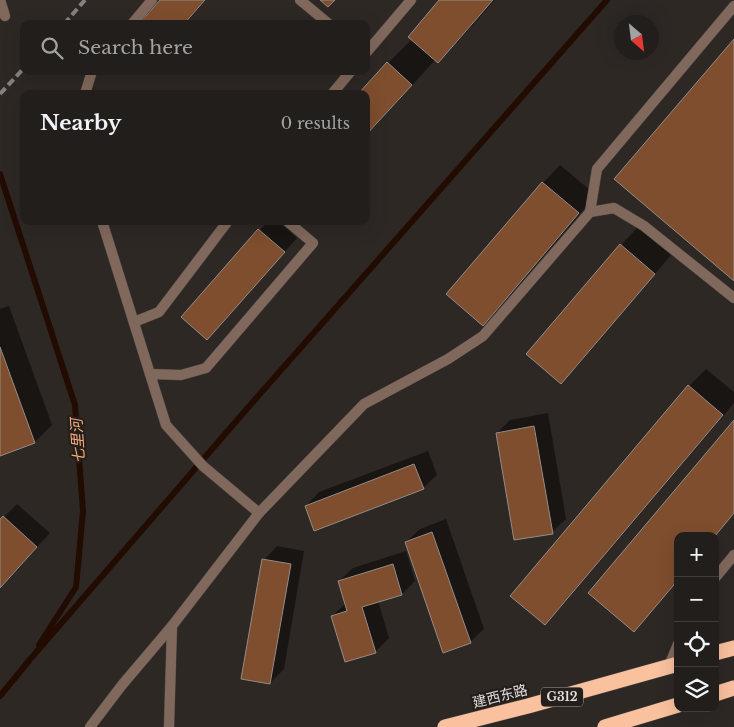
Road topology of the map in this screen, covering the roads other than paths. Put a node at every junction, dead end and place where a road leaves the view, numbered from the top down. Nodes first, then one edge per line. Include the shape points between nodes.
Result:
1 (0, 0) edge
2 (152, 0) edge
3 (300, 0) edge
4 (411, 0) edge
5 (734, 6) edge
6 (5, 16) dead end
7 (135, 20) edge
8 (324, 20) edge
9 (370, 48) edge
10 (91, 75) edge
11 (348, 75) edge
12 (86, 90) edge
13 (335, 90) edge
14 (590, 212) junction
15 (103, 225) edge
16 (225, 225) edge
17 (293, 225) edge
18 (734, 298) edge
19 (134, 322) junction
20 (150, 374) junction
21 (259, 513) junction
22 (734, 555) edge
23 (716, 577) edge
24 (172, 626) junction
25 (734, 648) edge
26 (719, 653) edge
27 (673, 665) edge
28 (734, 688) edge
29 (719, 693) edge
30 (674, 706) edge
31 (90, 727) edge
32 (169, 727) edge
33 (445, 727) edge
34 (606, 727) edge

1 - 6 street
2 - 7 street
3 - 8 street
4 - 9 street
5 - 14 street via 598,168
10 - 12 street
11 - 13 street
14 - 18 street via 614,208 636,221
14 - 21 street via 483,336 448,359 364,404
15 - 19 street
16 - 19 street via 159,312
17 - 20 street via 313,243 206,368 181,375
19 - 20 street
20 - 21 street via 166,425 203,466
21 - 24 street
22 - 23 street
24 - 31 street
24 - 32 street
25 - 26 highway
27 - 33 highway, 建西东路 / G312
28 - 29 highway
30 - 34 highway

